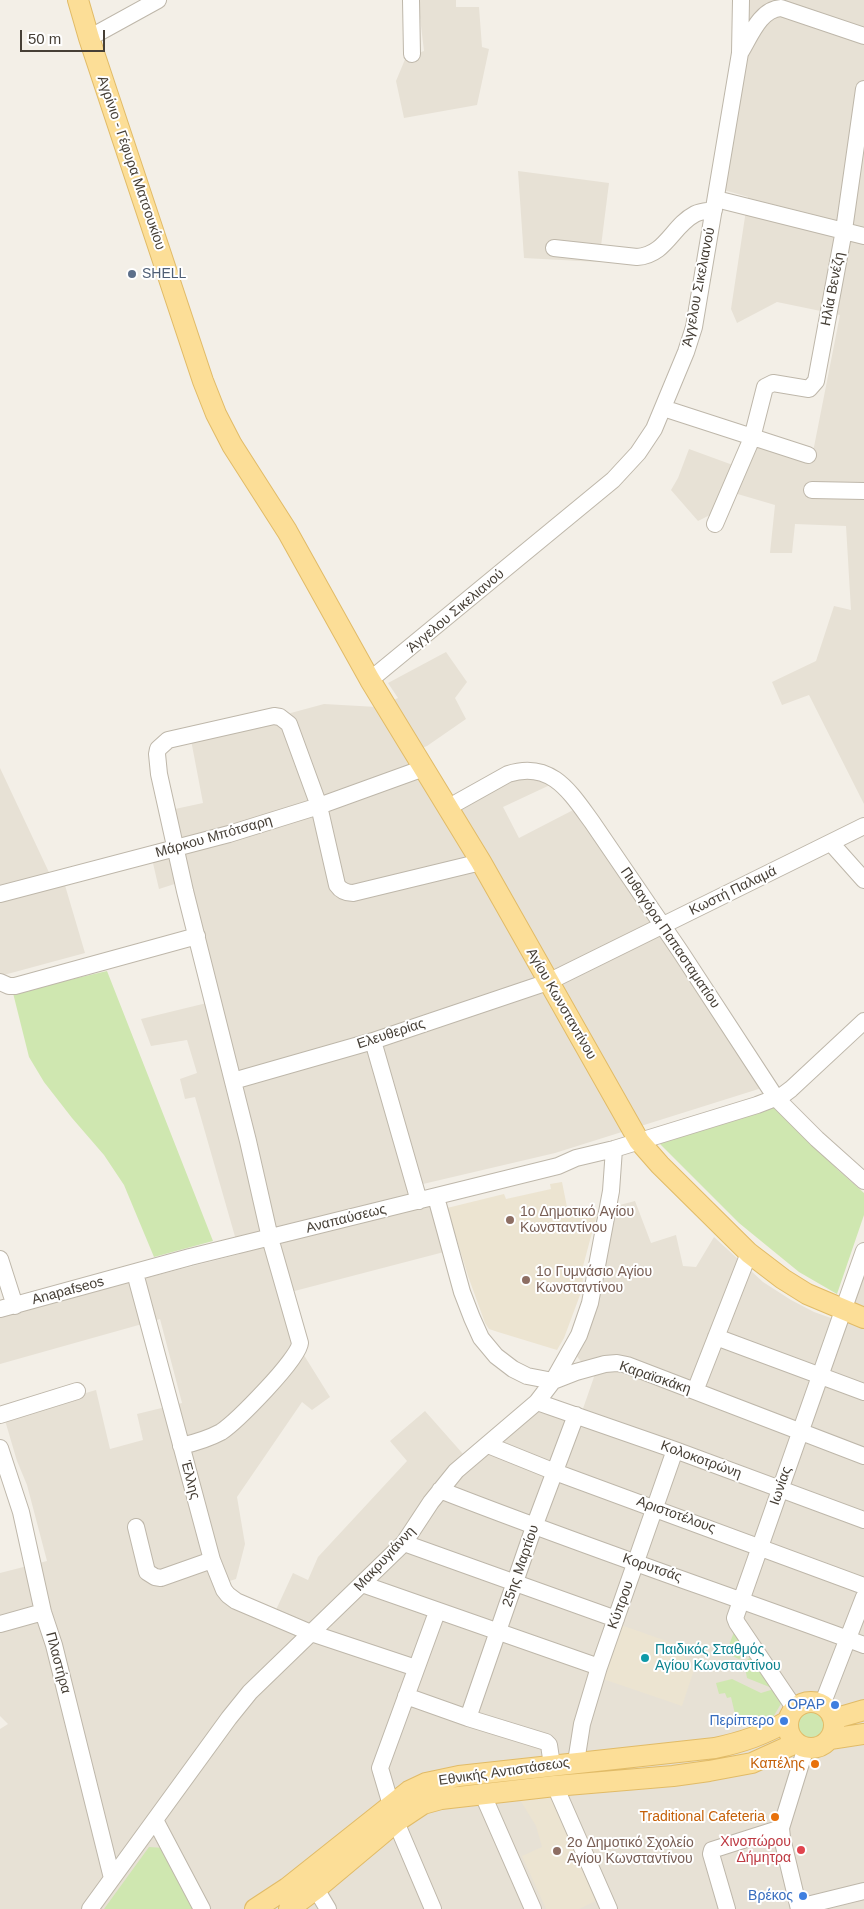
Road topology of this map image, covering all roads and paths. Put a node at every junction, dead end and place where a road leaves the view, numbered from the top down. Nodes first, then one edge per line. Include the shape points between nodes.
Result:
1 (78, 0) edge
2 (158, 0) edge
3 (411, 0) edge
4 (741, 0) edge
5 (864, 36) edge
6 (89, 38) junction
7 (740, 53) junction
8 (412, 54) dead end
9 (864, 89) edge
10 (715, 205) junction
11 (844, 230) junction
12 (864, 236) edge
13 (554, 248) dead end
14 (663, 408) junction
15 (752, 438) junction
16 (808, 455) dead end
17 (812, 490) dead end
18 (864, 491) edge
19 (716, 524) dead end
20 (336, 617) joint
21 (370, 680) junction
22 (424, 768) junction
23 (319, 806) junction
24 (449, 807) junction
25 (864, 826) edge
26 (830, 843) junction
27 (175, 849) junction
28 (481, 862) junction
29 (864, 880) edge
30 (0, 894) edge
31 (663, 926) junction
32 (198, 936) junction
33 (0, 982) edge
34 (548, 982) junction
35 (862, 1028) edge
36 (373, 1041) junction
37 (233, 1081) junction
38 (776, 1098) junction
39 (642, 1145) junction
40 (614, 1153) junction
41 (864, 1181) edge
42 (436, 1197) junction
43 (419, 1201) junction
44 (270, 1238) junction
45 (864, 1251) edge
46 (749, 1253) junction
47 (0, 1259) edge
48 (136, 1273) junction
49 (7, 1307) edge
50 (843, 1310) junction
51 (864, 1318) edge
52 (716, 1337) junction
53 (820, 1376) junction
54 (553, 1380) junction
55 (78, 1391) dead end
56 (696, 1391) junction
57 (864, 1392) edge
58 (537, 1402) junction
59 (0, 1415) edge
60 (576, 1415) junction
61 (800, 1432) junction
62 (488, 1445) junction
63 (180, 1446) junction
64 (0, 1448) edge
65 (675, 1450) junction
66 (864, 1456) edge
67 (554, 1472) junction
68 (780, 1488) junction
69 (440, 1490) junction
70 (655, 1507) junction
71 (864, 1520) edge
72 (534, 1527) junction
73 (136, 1528) dead end
74 (404, 1543) junction
75 (761, 1546) junction
76 (212, 1560) junction
77 (636, 1563) junction
78 (514, 1583) junction
79 (362, 1584) junction
80 (864, 1586) edge
81 (864, 1597) edge
82 (742, 1600) junction
83 (44, 1612) junction
84 (437, 1612) junction
85 (616, 1619) junction
86 (0, 1624) edge
87 (497, 1632) junction
88 (311, 1633) junction
89 (856, 1643) edge
90 (599, 1667) junction
91 (416, 1668) junction
92 (406, 1696) junction
93 (864, 1710) edge
94 (827, 1711) junction
95 (791, 1715) junction
96 (468, 1718) junction
97 (864, 1734) edge
98 (830, 1739) junction
99 (801, 1745) junction
100 (576, 1762) junction
101 (552, 1764) junction
102 (554, 1786) junction
103 (483, 1794) junction
104 (393, 1814) junction
105 (156, 1820) junction
106 (781, 1828) junction
107 (112, 1878) junction
108 (316, 1889) junction
109 (864, 1891) edge
110 (799, 1908) edge
111 (90, 1909) edge
112 (202, 1909) edge
113 (256, 1909) edge
114 (289, 1909) edge
115 (328, 1909) edge
116 (433, 1909) edge
117 (533, 1909) edge
118 (609, 1909) edge
119 (727, 1909) edge

1 - 6 main road, Αγρίνιο - Γέφυρα Ματσουκίου
2 - 6 street
3 - 8 street
4 - 7 street, Άγγελου Σικελιανού
5 - 7 street via 774,8 762,18
6 - 20 main road, Αγρίνιο - Γέφυρα Ματσουκίου via 216,414
7 - 10 street, Άγγελου Σικελιανού
9 - 11 street, Ηλία Βενέζη
10 - 11 street
10 - 13 street via 690,217 659,249 645,256
10 - 14 street, Άγγελου Σικελιανού via 694,327
11 - 12 street
11 - 15 street, Ηλία Βενέζη via 816,381 809,389 773,383 765,387
14 - 15 street
14 - 21 street, Άγγελου Σικελιανού via 645,444 613,480
15 - 16 street
15 - 19 street
17 - 18 street
20 - 21 main road, Αγίου Κωνσταντίνου
21 - 22 main road, Αγίου Κωνσταντίνου
22 - 23 street, Μάρκου Μπότσαρη
22 - 24 main road, Αγίου Κωνσταντίνου
23 - 27 street, Μάρκου Μπότσαρη
23 - 27 street via 289,724 280,717 168,740 158,749 157,759
23 - 28 street via 337,885 346,893 353,894
24 - 28 main road, Αγίου Κωνσταντίνου
24 - 31 street, Πυθαγόρα Παπασταματίου via 513,773 532,770 548,775 577,801
25 - 26 street, Κωστή Παλαμά
26 - 29 street
26 - 31 street, Κωστή Παλαμά
27 - 30 street, Μάρκου Μπότσαρη
27 - 32 street
28 - 34 main road, Αγίου Κωνσταντίνου
31 - 34 street, Κωστή Παλαμά
31 - 38 street, Πυθαγόρα Παπασταματίου
32 - 33 street via 16,986
32 - 37 street
34 - 36 street, Ελευθερίας
34 - 39 main road, Αγίου Κωνσταντίνου
35 - 38 street
36 - 37 street, Ελευθερίας
36 - 43 street
37 - 44 street
38 - 39 street
38 - 41 street, Πυθαγόρα Παπασταματίου
39 - 40 street
39 - 46 main road, Αγίου Κωνσταντίνου
40 - 42 street, Αναπαύσεως via 578,1166 558,1166
40 - 54 street, Μακρυγιάννη via 608,1214 590,1303 579,1335
42 - 43 street, Αναπαύσεως
42 - 54 street, Καραϊσκάκη via 462,1292 481,1338 513,1369 535,1379
43 - 44 street, Αναπαύσεως
44 - 48 street, Αναπαύσεως
44 - 63 street via 298,1331 298,1350 226,1428
45 - 50 street, Ιωνίας
46 - 50 main road, Αγίου Κωνσταντίνου via 807,1294
46 - 52 street
47 - 49 street
48 - 49 street, Anapafseos
48 - 63 street, Έλλης
50 - 51 main road, Αγίου Κωνσταντίνου
50 - 53 street, Ιωνίας
52 - 53 street
52 - 56 street
53 - 57 street
53 - 61 street, Ιωνίας
54 - 56 street, Καραϊσκάκη via 595,1366 617,1363
54 - 58 street, Μακρυγιάννη
55 - 59 street
56 - 61 street, Καραϊσκάκη
58 - 60 street, Κολοκοτρώνη
58 - 62 street, Μακρυγιάννη
60 - 65 street, Κολοκοτρώνη
60 - 67 street, 25ης Μαρτίου
61 - 66 street, Καραϊσκάκη
61 - 68 street, Ιωνίας
62 - 67 street, Αριστοτέλους
62 - 69 street, Μακρυγιάννη via 456,1471
63 - 76 street, Έλλης
64 - 83 street, Πλαστήρα via 21,1512
65 - 68 street, Κολοκοτρώνη
65 - 70 street, Κύπρου
67 - 70 street, Αριστοτέλους
67 - 72 street, 25ης Μαρτίου
68 - 71 street, Κολοκοτρώνη
68 - 75 street, Ιωνίας
69 - 72 street, Κορυτσάς
69 - 74 street, Μακρυγιάννη
70 - 75 street, Αριστοτέλους
70 - 77 street, Κύπρου
72 - 77 street, Κορυτσάς
72 - 78 street, 25ης Μαρτίου
73 - 76 street via 147,1572 155,1578
74 - 78 street
74 - 79 street, Μακρυγιάννη
75 - 80 street, Αριστοτέλους
75 - 82 street, Ιωνίας
76 - 88 street, Έλλης via 230,1597
77 - 82 street, Κορυτσάς
77 - 85 street, Κύπρου
78 - 85 street
78 - 87 street, 25ης Μαρτίου
79 - 84 street
79 - 88 street, Μακρυγιάννη
81 - 89 street
82 - 89 street, Κορυτσάς
82 - 95 street, Ιωνίας via 735,1618 737,1623
83 - 86 street
83 - 107 street, Πλαστήρα
84 - 87 street
84 - 91 street
85 - 90 street, Κύπρου
87 - 90 street
87 - 96 street, 25ης Μαρτίου
88 - 91 street, Έλλης
88 - 105 street, Μακρυγιάννη via 238,1706
89 - 94 street
90 - 100 street, Κύπρου via 582,1724
91 - 92 street
92 - 96 street
92 - 104 street via 380,1768
93 - 94 main road via 840,1717
94 - 95 main road via 816,1703 805,1703
94 - 98 main road via 834,1729
95 - 99 main road via 790,1735
95 - 100 main road, Εθνικής Αντιστάσεως via 768,1733 715,1748
96 - 101 street via 547,1742
97 - 98 main road
98 - 99 main road via 822,1746 811,1748
99 - 102 main road, Εθνικής Αντιστάσεως via 728,1768
99 - 106 street
100 - 101 main road, Εθνικής Αντιστάσεως
101 - 104 main road, Εθνικής Αντιστάσεως via 426,1783 409,1791
102 - 103 main road, Εθνικής Αντιστάσεως
102 - 118 street
103 - 104 main road, Εθνικής Αντιστάσεως via 441,1799
103 - 117 street
104 - 108 main road, Εθνικής Αντιστάσεως
104 - 113 main road, Εθνικής Αντιστάσεως
104 - 116 street
105 - 107 street, Μακρυγιάννη
105 - 112 street
106 - 110 street
106 - 119 street via 712,1850
107 - 111 street, Μακρυγιάννη
108 - 114 main road, Εθνικής Αντιστάσεως
108 - 115 street
109 - 110 street

